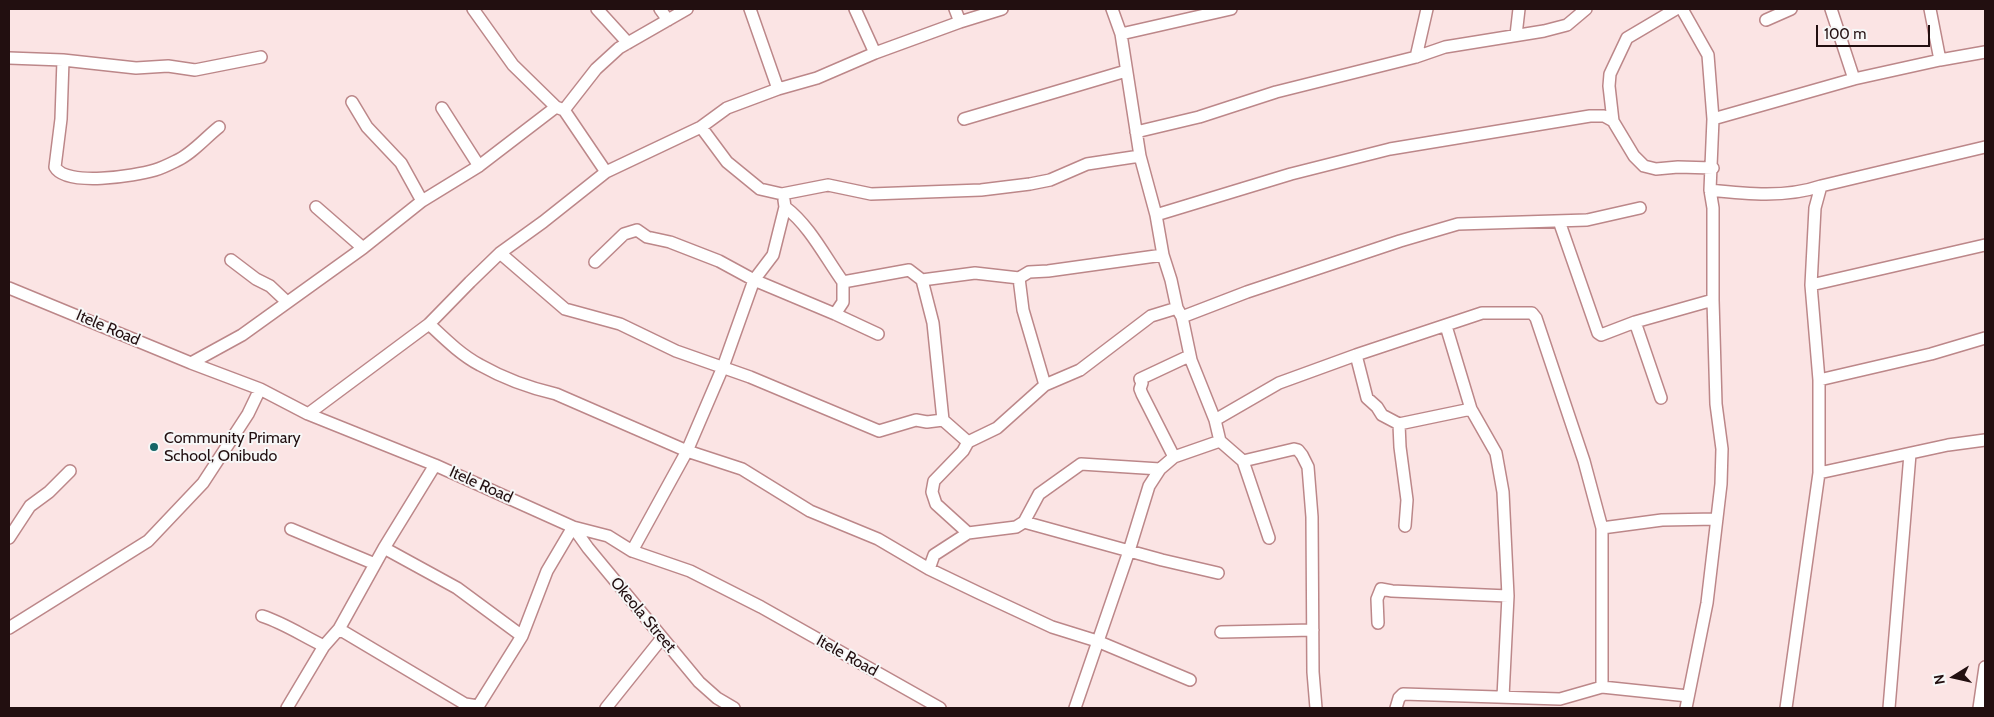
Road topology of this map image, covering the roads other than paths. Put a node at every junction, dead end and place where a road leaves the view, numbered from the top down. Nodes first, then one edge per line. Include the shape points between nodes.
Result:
1 (472, 9) edge
2 (597, 9) edge
3 (660, 9) edge
4 (687, 9) edge
5 (750, 9) edge
6 (855, 9) edge
7 (955, 9) edge
8 (1002, 9) edge
9 (1112, 9) edge
10 (1231, 9) edge
11 (1427, 9) edge
12 (1519, 9) edge
13 (1586, 9) edge
14 (1676, 9) edge
15 (1682, 9) edge
16 (1790, 9) edge
17 (1831, 9) edge
18 (1930, 9) edge
19 (668, 20) junction
20 (1766, 20) dead end
21 (960, 22) junction
22 (1121, 34) junction
23 (1516, 35) junction
24 (628, 43) junction
25 (1985, 52) edge
26 (876, 53) junction
27 (261, 57) dead end
28 (1416, 57) junction
29 (9, 58) edge
30 (63, 60) junction
31 (1940, 60) junction
32 (1126, 71) junction
33 (1854, 79) junction
34 (778, 88) junction
35 (352, 102) dead end
36 (442, 108) dead end
37 (560, 109) junction
38 (964, 119) dead end
39 (1713, 119) junction
40 (1613, 121) junction
41 (219, 127) dead end
42 (701, 127) junction
43 (1136, 132) junction
44 (1985, 147) edge
45 (1140, 156) junction
46 (479, 166) junction
47 (1712, 168) junction
48 (606, 172) junction
49 (1821, 186) junction
50 (1710, 190) junction
51 (1805, 192) junction
52 (782, 194) junction
53 (422, 201) junction
54 (316, 207) dead end
55 (785, 207) junction
56 (1640, 208) dead end
57 (1815, 208) junction
58 (1156, 214) junction
59 (1559, 221) junction
60 (1985, 245) edge
61 (363, 248) junction
62 (500, 254) junction
63 (1163, 255) junction
64 (231, 260) dead end
65 (594, 262) dead end
66 (1019, 278) junction
67 (754, 280) junction
68 (922, 280) junction
69 (843, 282) junction
70 (1811, 285) junction
71 (9, 288) edge
72 (1713, 300) junction
73 (287, 302) junction
74 (1180, 312) junction
75 (835, 314) junction
76 (1635, 322) junction
77 (429, 324) junction
78 (1446, 326) junction
79 (878, 334) dead end
80 (1985, 338) edge
81 (1356, 355) junction
82 (1190, 360) junction
83 (191, 363) junction
84 (723, 367) junction
85 (1819, 380) junction
86 (1045, 385) junction
87 (260, 389) junction
88 (1662, 398) dead end
89 (1471, 409) junction
90 (308, 414) junction
91 (943, 420) junction
92 (1215, 420) junction
93 (1399, 424) junction
94 (1985, 440) edge
95 (968, 442) junction
96 (1220, 442) junction
97 (687, 451) junction
98 (1910, 454) junction
99 (1174, 457) junction
100 (1244, 461) junction
101 (435, 465) junction
102 (1160, 469) junction
103 (70, 471) dead end
104 (1819, 473) junction
105 (1717, 519) junction
106 (1024, 522) junction
107 (1405, 526) dead end
108 (574, 527) junction
109 (1602, 528) junction
110 (291, 529) dead end
111 (968, 533) junction
112 (9, 538) edge
113 (1269, 538) dead end
114 (384, 548) junction
115 (632, 551) junction
116 (1129, 551) junction
117 (375, 564) junction
118 (929, 569) junction
119 (1218, 573) dead end
120 (1508, 596) junction
121 (262, 616) dead end
122 (1378, 623) dead end
123 (9, 628) edge
124 (339, 629) junction
125 (1313, 630) junction
126 (1221, 632) dead end
127 (522, 636) junction
128 (662, 638) junction
129 (1097, 641) junction
130 (324, 646) junction
131 (1985, 667) edge
132 (1190, 680) dead end
133 (1602, 688) junction
134 (1983, 689) edge
135 (1688, 696) junction
136 (1503, 697) junction
137 (719, 703) edge
138 (465, 706) edge
139 (477, 707) edge
140 (287, 708) edge
141 (606, 708) edge
142 (734, 708) edge
143 (940, 708) edge
144 (1075, 708) edge
145 (1316, 708) edge
146 (1396, 708) edge
147 (1686, 708) edge
148 (1786, 708) edge
149 (1889, 708) edge
150 (1979, 708) edge

1 - 37 street via 514,65
2 - 24 street
3 - 19 street
4 - 19 street
5 - 34 street
6 - 26 street
7 - 21 street
8 - 21 street
9 - 22 street
10 - 22 street
11 - 28 street
12 - 23 street
13 - 23 street via 1567,25
14 - 40 street via 1627,38 1610,74 1608,86
15 - 39 street via 1708,55
16 - 20 street
17 - 33 street
18 - 31 street
19 - 24 street
21 - 26 street
22 - 32 street
23 - 28 street via 1446,47
24 - 37 street via 596,69
25 - 31 street
26 - 34 street via 817,78
27 - 30 street via 195,70
28 - 43 street
29 - 30 street
30 - 41 street via 55,167 58,173 96,180 155,170 178,160
31 - 33 street
32 - 38 street
32 - 43 street
33 - 39 street
34 - 42 street via 727,108
35 - 53 street via 367,127 401,163
36 - 46 street
37 - 46 street
37 - 48 street
39 - 47 street
40 - 47 street via 1634,156 1644,166 1656,169
40 - 58 street via 1604,116 1590,116 1390,149
42 - 48 street
42 - 52 street via 727,162 760,189
43 - 45 street
44 - 49 street
45 - 52 street via 1087,164 1050,180 981,190 871,194 828,185
45 - 58 street
46 - 53 street
47 - 50 street
48 - 62 street
49 - 51 street
49 - 57 street
50 - 51 street via 1754,194
50 - 72 street via 1713,208
51 - 57 street
52 - 55 street
53 - 61 street
54 - 61 street
55 - 67 street via 774,255
55 - 69 street via 805,226
56 - 59 street via 1587,220
57 - 70 street
58 - 63 street
59 - 74 street via 1458,224
59 - 76 street via 1598,333 1608,334
60 - 70 street
61 - 73 street
62 - 77 street
62 - 84 street via 565,309 620,324 676,351
63 - 66 street via 1029,272
63 - 74 street
64 - 73 street via 270,286
65 - 67 street via 624,234 636,230 719,261
66 - 68 street via 975,273
66 - 86 street via 1024,310
67 - 75 street
67 - 84 street
68 - 69 street via 909,270
68 - 91 street via 932,323
69 - 75 street via 843,302
70 - 85 street
71 - 83 street, Itele Road
72 - 76 street
72 - 105 street via 1716,404 1722,449
73 - 83 street via 242,335
74 - 82 street
74 - 86 street via 1151,316 1080,370
75 - 79 street
76 - 88 street
77 - 90 street
77 - 97 street via 480,366 536,390 556,394
78 - 81 street
78 - 89 street
78 - 109 street via 1482,313 1532,312 1584,461
80 - 85 street
81 - 92 street via 1279,383
81 - 93 street via 1367,398 1382,415
82 - 92 street
82 - 99 street via 1189,356 1140,379 1142,394
83 - 87 street, Itele Road
84 - 91 street via 879,431 916,420
84 - 97 street
85 - 104 street
86 - 95 street via 997,428
87 - 90 street, Itele Road
87 - 123 street via 204,484 148,541
89 - 93 street
89 - 120 street via 1496,453 1503,492
90 - 101 street, Itele Road
91 - 95 street
92 - 96 street
93 - 107 street via 1407,500
94 - 98 street
95 - 111 street via 934,481 932,492 936,504
96 - 99 street
96 - 100 street
97 - 115 street
97 - 118 street via 742,469 810,511 878,539
98 - 104 street
98 - 149 street
99 - 102 street
100 - 113 street
100 - 125 street via 1294,449 1302,455 1308,467
101 - 108 street, Itele Road
101 - 114 street
102 - 106 street via 1081,464 1039,494
102 - 116 street via 1150,486
103 - 112 street via 30,506
104 - 148 street
105 - 109 street via 1662,520
105 - 135 street via 1707,602
106 - 111 street via 1016,527
106 - 116 street
108 - 115 street, Itele Road via 608,536
108 - 127 street via 547,571
108 - 128 street, Okeola Street
109 - 133 street
110 - 117 street
111 - 118 street via 934,555
114 - 117 street
114 - 127 street via 457,588
115 - 143 street, Itele Road via 690,571 744,598
116 - 119 street
116 - 129 street
117 - 124 street
118 - 129 street via 1052,627
120 - 122 street via 1381,590 1377,599
120 - 136 street
121 - 130 street
124 - 130 street
124 - 138 street
125 - 126 street
125 - 145 street
127 - 139 street
128 - 137 street, Okeola Street
128 - 141 street
129 - 132 street
129 - 144 street
130 - 140 street
131 - 134 street
133 - 135 street
133 - 136 street via 1560,698
134 - 150 street
135 - 147 street
136 - 146 street via 1403,694
137 - 142 street, Okeola Street
138 - 139 street

